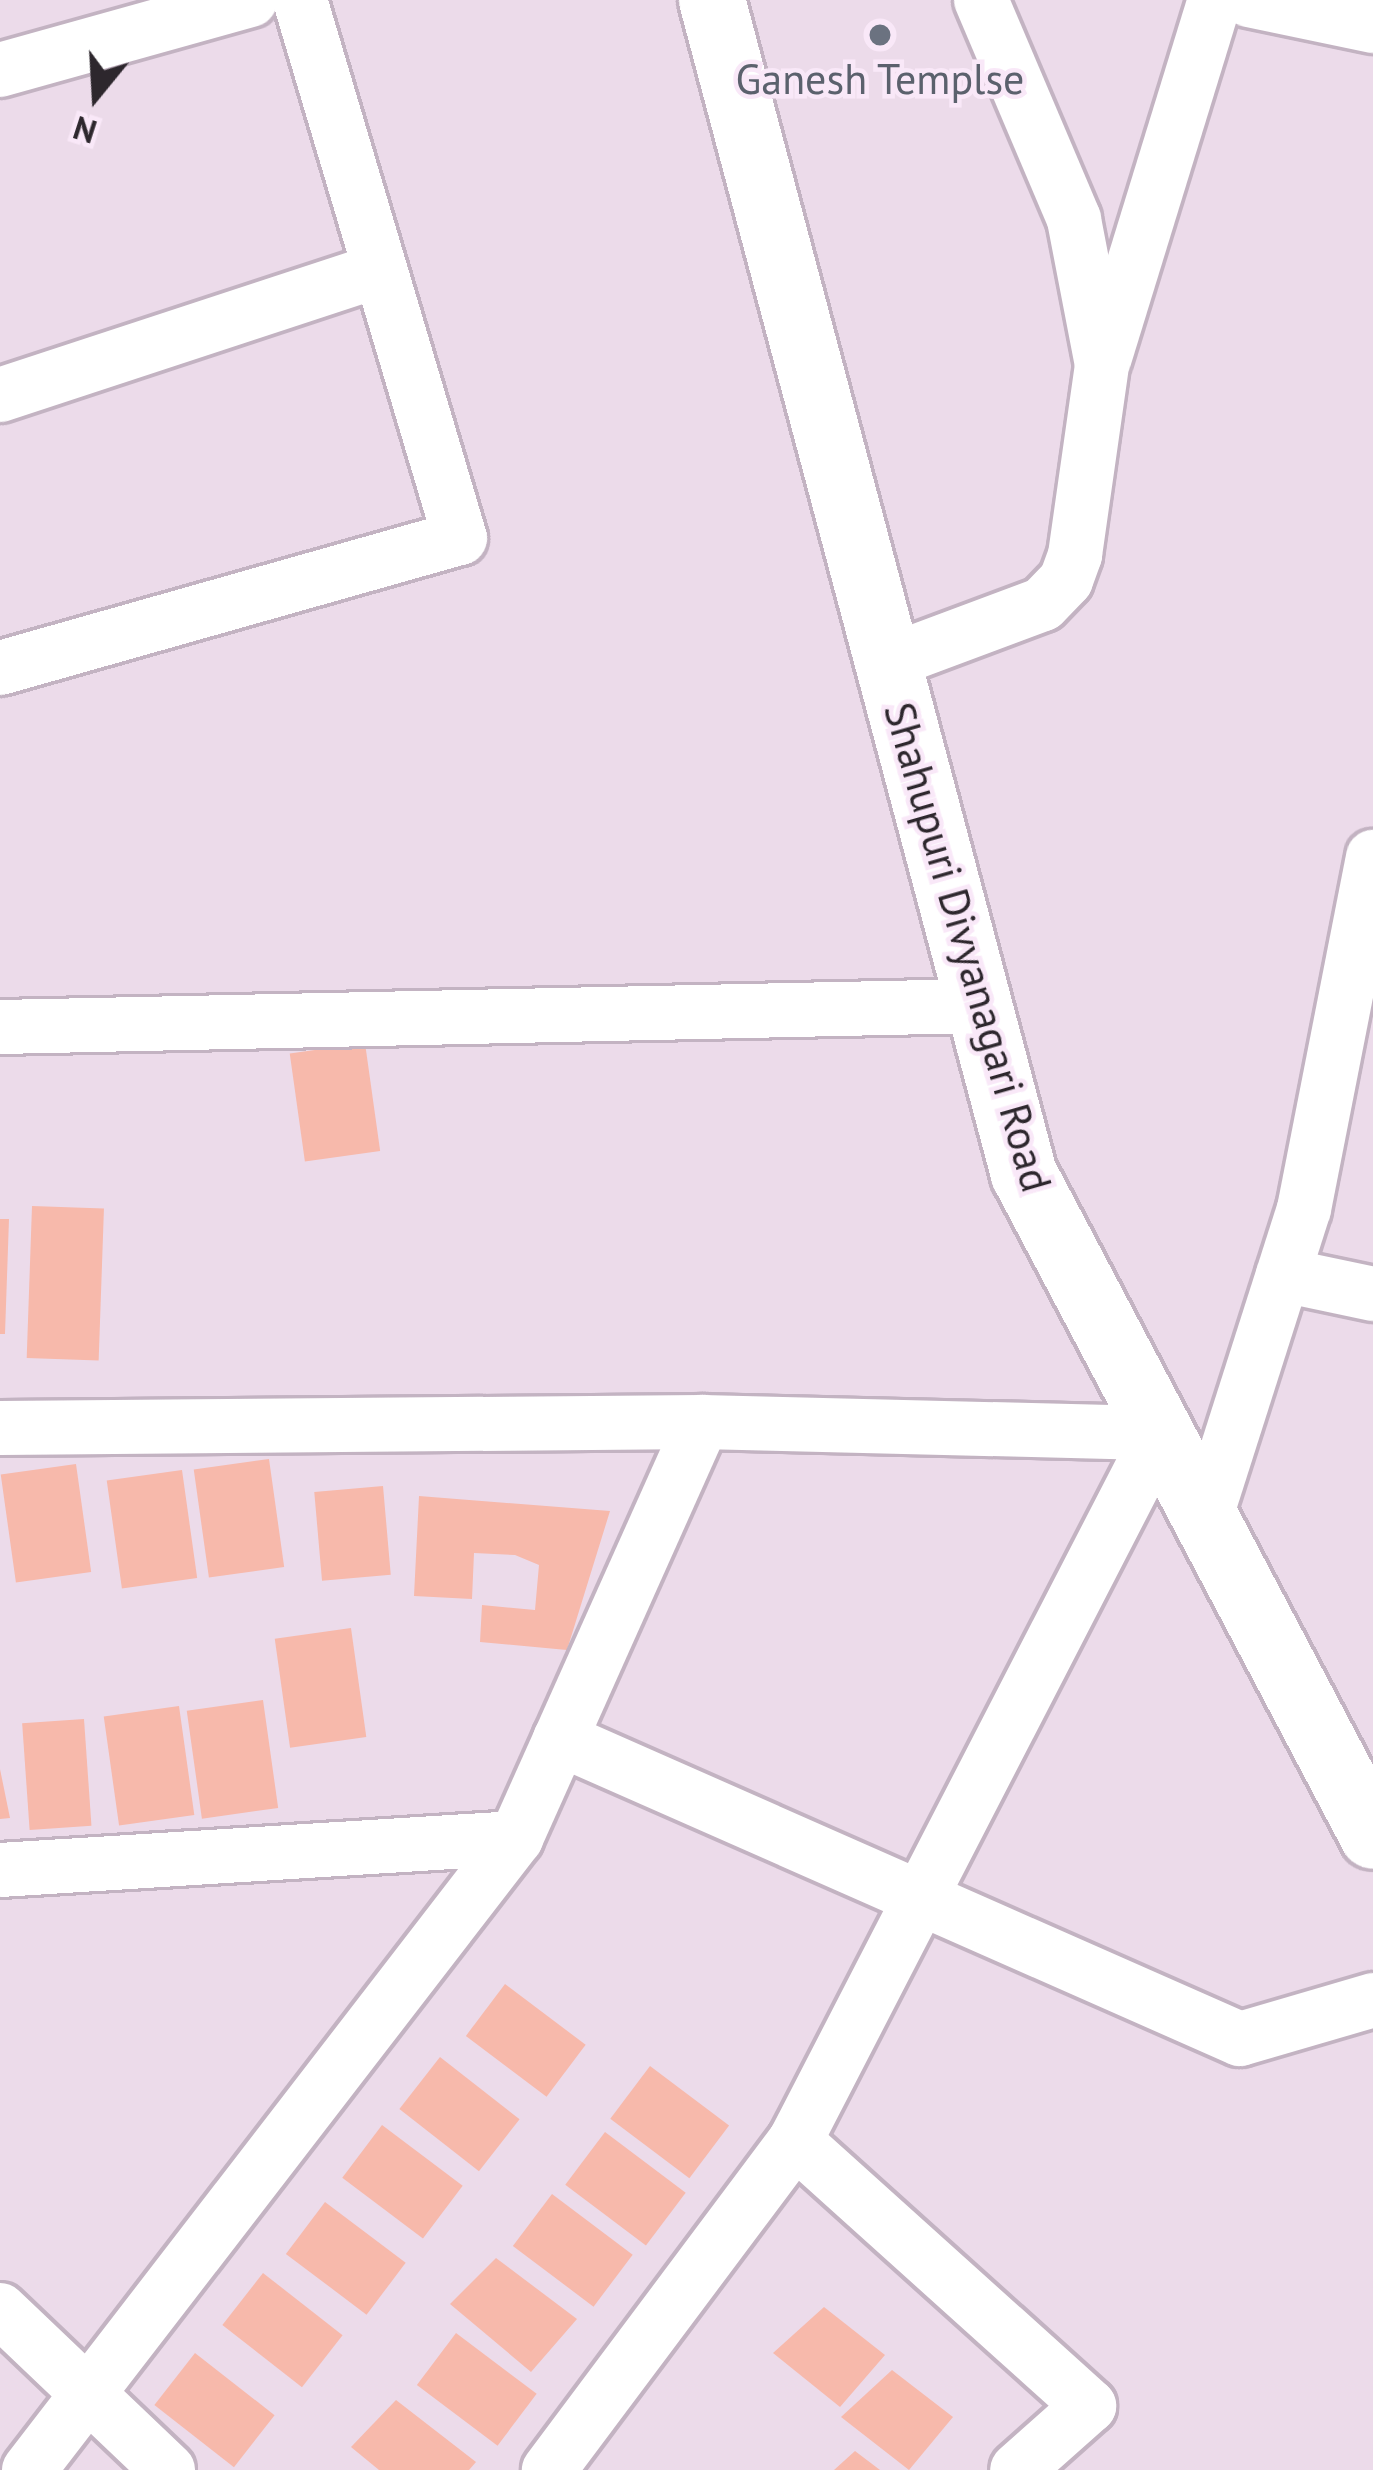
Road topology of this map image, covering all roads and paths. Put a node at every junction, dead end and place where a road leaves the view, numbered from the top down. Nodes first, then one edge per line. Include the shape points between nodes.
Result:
1 (250, 0) edge
2 (300, 0) edge
3 (712, 0) edge
4 (981, 0) edge
5 (1215, 0) edge
6 (1249, 0) edge
7 (1373, 26) edge
8 (0, 70) edge
9 (380, 270) junction
10 (1102, 365) junction
11 (0, 395) edge
12 (888, 662) junction
13 (0, 668) edge
14 (1373, 856) edge
15 (980, 1006) junction
16 (0, 1027) edge
17 (1283, 1274) junction
18 (1373, 1294) edge
19 (702, 1422) junction
20 (0, 1428) edge
21 (1160, 1433) junction
22 (1205, 1519) junction
23 (560, 1739) junction
24 (1373, 1836) edge
25 (517, 1838) junction
26 (0, 1870) edge
27 (921, 1899) junction
28 (1373, 2000) edge
29 (796, 2140) junction
30 (0, 2310) edge
31 (87, 2395) junction
32 (29, 2470) edge
33 (168, 2470) edge
34 (549, 2470) edge
35 (1017, 2470) edge

1 - 8 street
2 - 9 street
3 - 12 main road, Shahupuri Divyanagari Road
4 - 10 street via 1075,219
5 - 10 street
6 - 7 street
9 - 11 street
9 - 13 street via 460,538
10 - 12 street via 1066,580 1043,604
12 - 15 main road, Shahupuri Divyanagari Road
14 - 17 street via 1304,1209
15 - 16 street
15 - 21 main road, Shahupuri Divyanagari Road via 1024,1174
17 - 18 street
17 - 22 street
19 - 20 street
19 - 21 street
19 - 23 street
21 - 22 main road, Shahupuri Divyanagari Road
21 - 27 street
22 - 24 main road, Shahupuri Divyanagari Road
23 - 25 street
23 - 27 street
25 - 26 street
25 - 31 street
27 - 28 street via 1240,2039
27 - 29 street
29 - 34 street
29 - 35 street via 1089,2406
30 - 31 street
31 - 32 street
31 - 33 street

